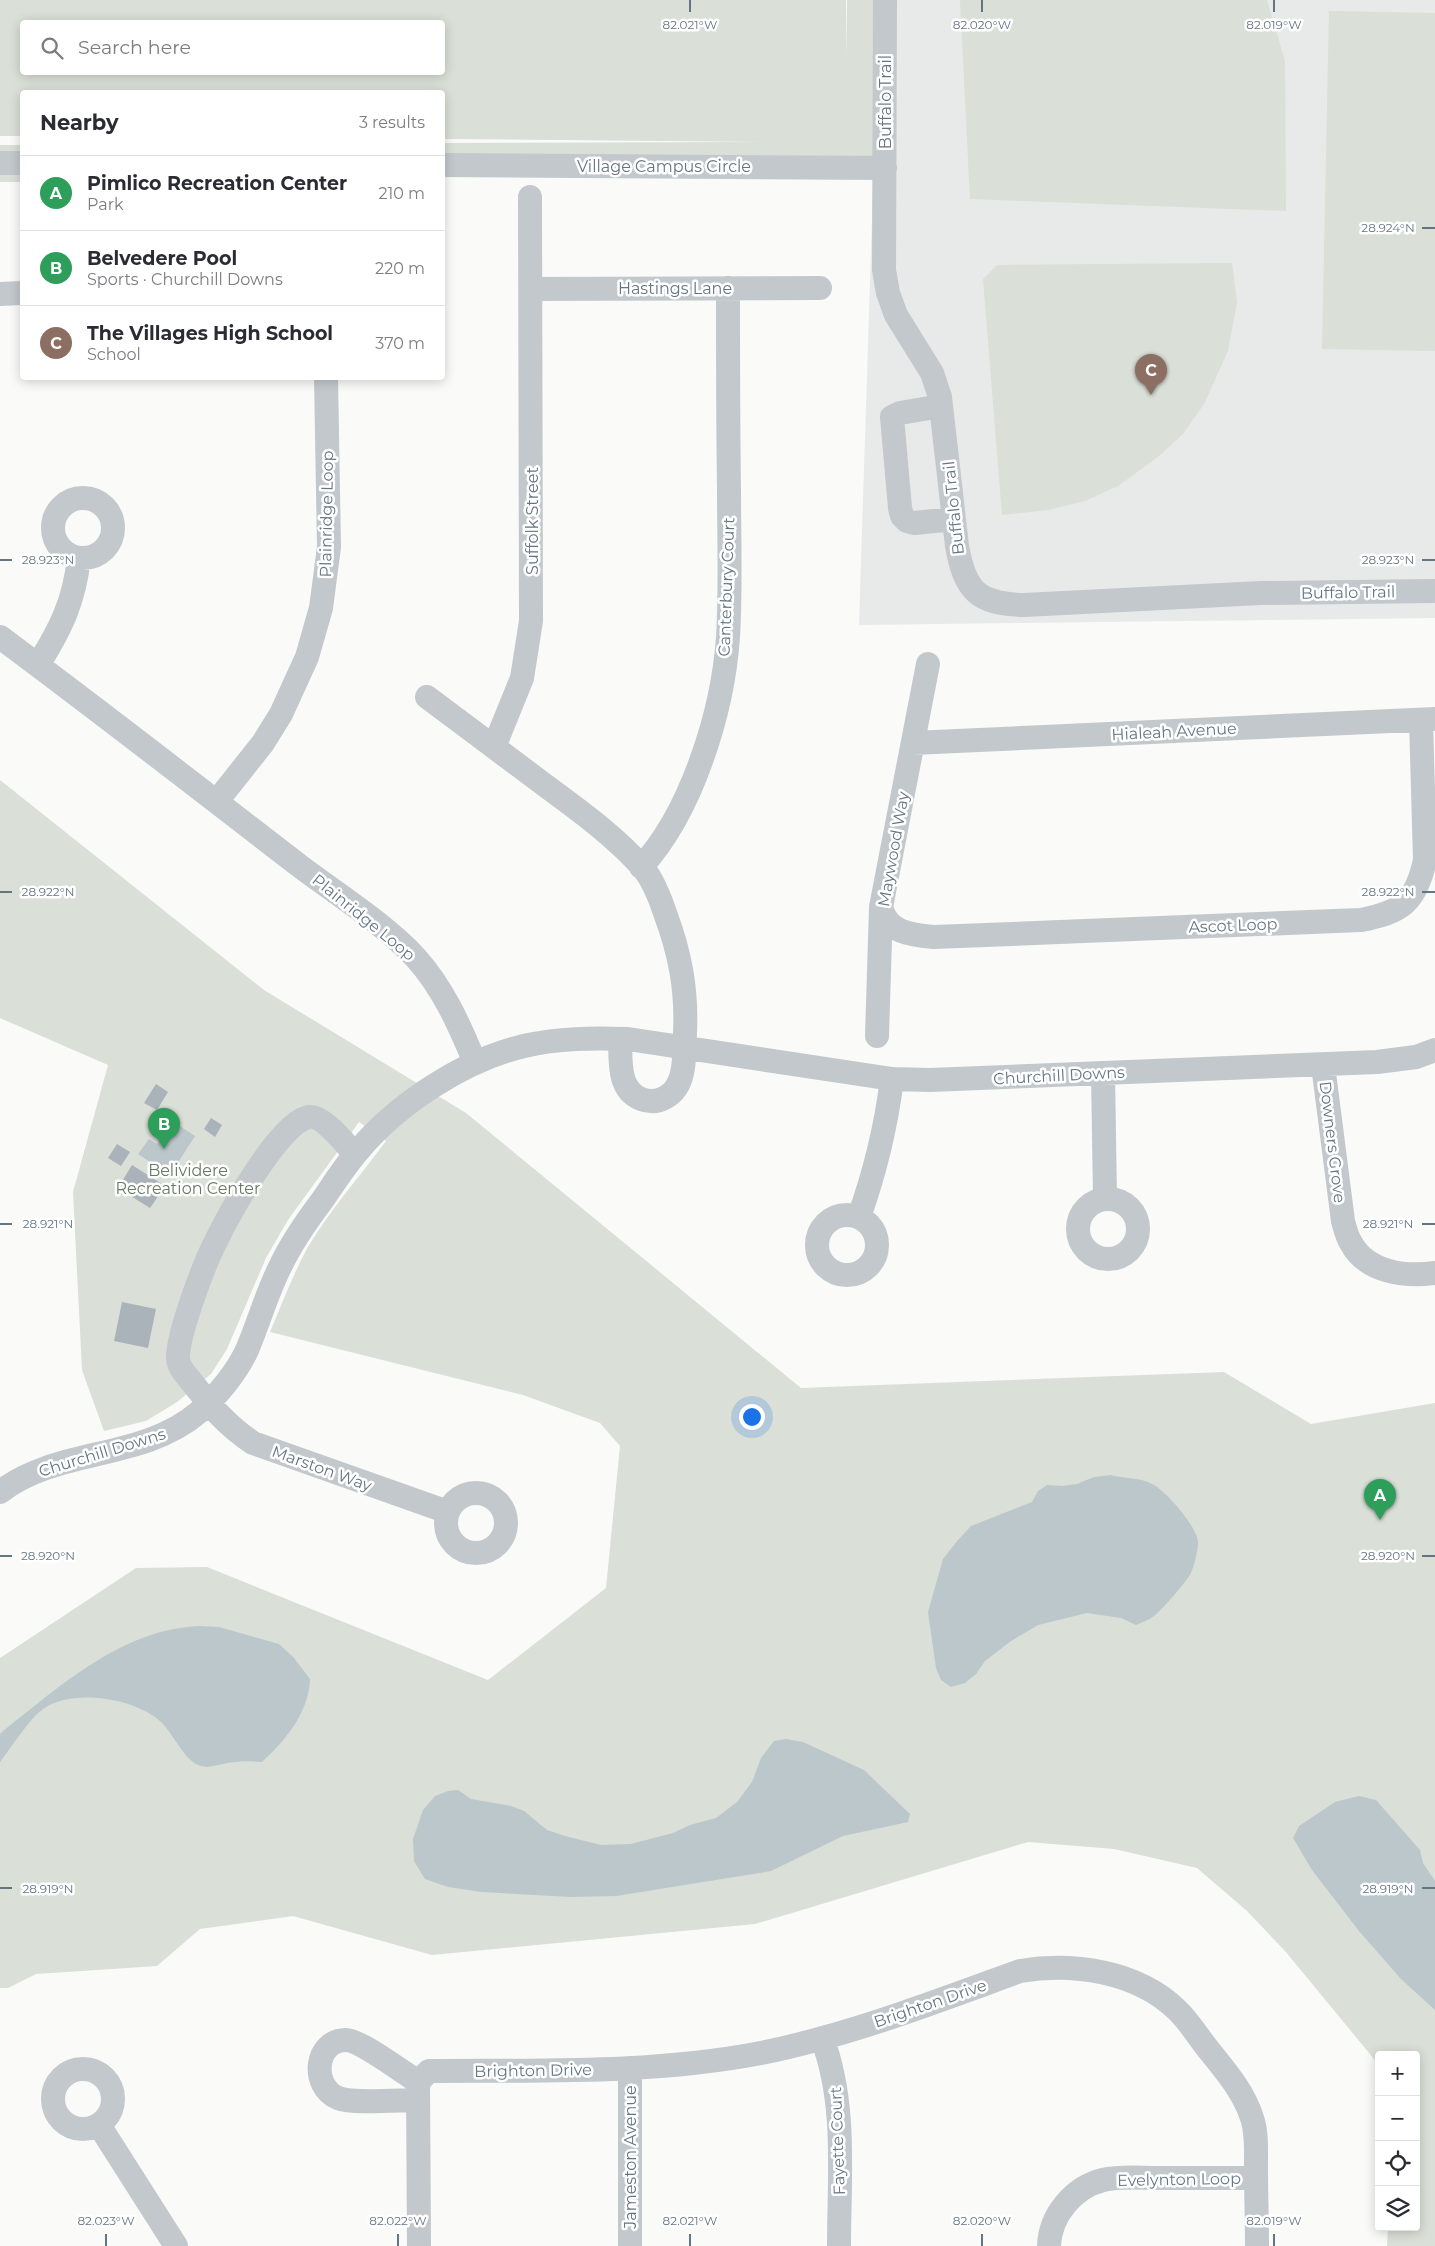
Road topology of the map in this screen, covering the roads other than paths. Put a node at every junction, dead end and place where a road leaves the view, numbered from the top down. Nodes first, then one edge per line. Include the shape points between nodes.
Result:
1 (884, 0) edge
2 (0, 163) edge
3 (20, 163) edge
4 (445, 165) edge
5 (885, 168) junction
6 (530, 197) dead end
7 (728, 288) junction
8 (820, 288) dead end
9 (531, 289) junction
10 (0, 294) edge
11 (20, 294) edge
12 (326, 380) edge
13 (941, 406) junction
14 (954, 518) junction
15 (79, 558) dead end
16 (1435, 591) edge
17 (0, 637) edge
18 (928, 664) dead end
19 (38, 665) junction
20 (428, 697) dead end
21 (1428, 720) edge
22 (913, 743) junction
23 (494, 747) junction
24 (217, 801) junction
25 (641, 867) junction
26 (882, 907) junction
27 (877, 1036) dead end
28 (620, 1039) junction
29 (684, 1047) junction
30 (1435, 1050) edge
31 (475, 1063) junction
32 (1323, 1065) junction
33 (1103, 1073) junction
34 (892, 1079) junction
35 (355, 1154) junction
36 (1106, 1198) dead end
37 (859, 1217) dead end
38 (1435, 1273) edge
39 (208, 1403) junction
40 (4, 1481) edge
41 (448, 1512) dead end
42 (822, 2038) junction
43 (630, 2068) junction
44 (99, 2124) dead end
45 (1256, 2178) junction
46 (176, 2246) edge
47 (419, 2246) edge
48 (630, 2246) edge
49 (839, 2246) edge
50 (1049, 2246) edge
51 (1257, 2246) edge

1 - 5 street, Buffalo Trail
2 - 3 street
4 - 5 street, Village Campus Circle
5 - 13 street, Buffalo Trail via 884,270 888,293 896,315 932,373
6 - 9 street, Suffolk Street
7 - 8 street, Hastings Lane
7 - 9 street, Hastings Lane
7 - 25 street, Canterbury Court via 729,609 726,648 716,710 694,780 673,824 657,850
9 - 23 street, Suffolk Street via 532,621 522,678
10 - 11 street
12 - 24 street, Plainridge Loop via 329,547 322,608 307,657 280,714 263,743
13 - 14 street, Buffalo Trail
13 - 14 street via 892,417 900,508 907,522
14 - 16 street, Buffalo Trail via 961,570 970,586 987,600 1006,605 1261,593
15 - 19 street via 70,605
17 - 19 street, Plainridge Loop
18 - 22 street, Maywood Way
19 - 24 street, Plainridge Loop
20 - 23 street
21 - 22 street, Hialeah Avenue
21 - 26 street, Ascot Loop via 1422,874 1411,899 1383,916 1351,920 934,936 897,930 884,919
22 - 26 street, Maywood Way
23 - 25 street via 579,811
24 - 31 street, Plainridge Loop via 416,958 436,983
25 - 29 street via 658,894 678,950 686,1011
26 - 27 street, Maywood Way
28 - 29 street, Churchill Downs
28 - 29 street via 621,1073 625,1086 634,1096 647,1101 661,1100 673,1094 680,1082
28 - 31 street, Churchill Downs via 556,1040 523,1046
29 - 34 street, Churchill Downs
30 - 32 street, Churchill Downs via 1416,1057
31 - 35 street, Churchill Downs via 436,1084 407,1105
32 - 33 street, Churchill Downs
32 - 38 street, Downers Grove via 1343,1221 1351,1245 1368,1262 1391,1272 1415,1276
33 - 34 street, Churchill Downs via 976,1080
33 - 36 street
34 - 37 street via 880,1152
35 - 39 street, Churchill Downs via 297,1236 280,1265 246,1352
35 - 39 street, Marston Way via 319,1119 301,1120 288,1129 236,1205 214,1244 180,1344 178,1360 183,1372
39 - 40 street, Churchill Downs via 180,1427 153,1440
39 - 41 street, Marston Way via 233,1429 253,1442
42 - 43 street, Brighton Drive via 702,2062
42 - 45 street, Brighton Drive via 1020,1972 1072,1968 1110,1974 1159,1995 1177,2010 1232,2079 1253,2119
42 - 49 street, Fayette Court via 836,2083
43 - 47 street, Brighton Drive via 429,2071 418,2091
43 - 48 street, Jameston Avenue
44 - 46 street
45 - 50 street, Evelynton Loop via 1104,2180 1084,2188 1064,2204 1054,2222
45 - 51 street, Brighton Drive

